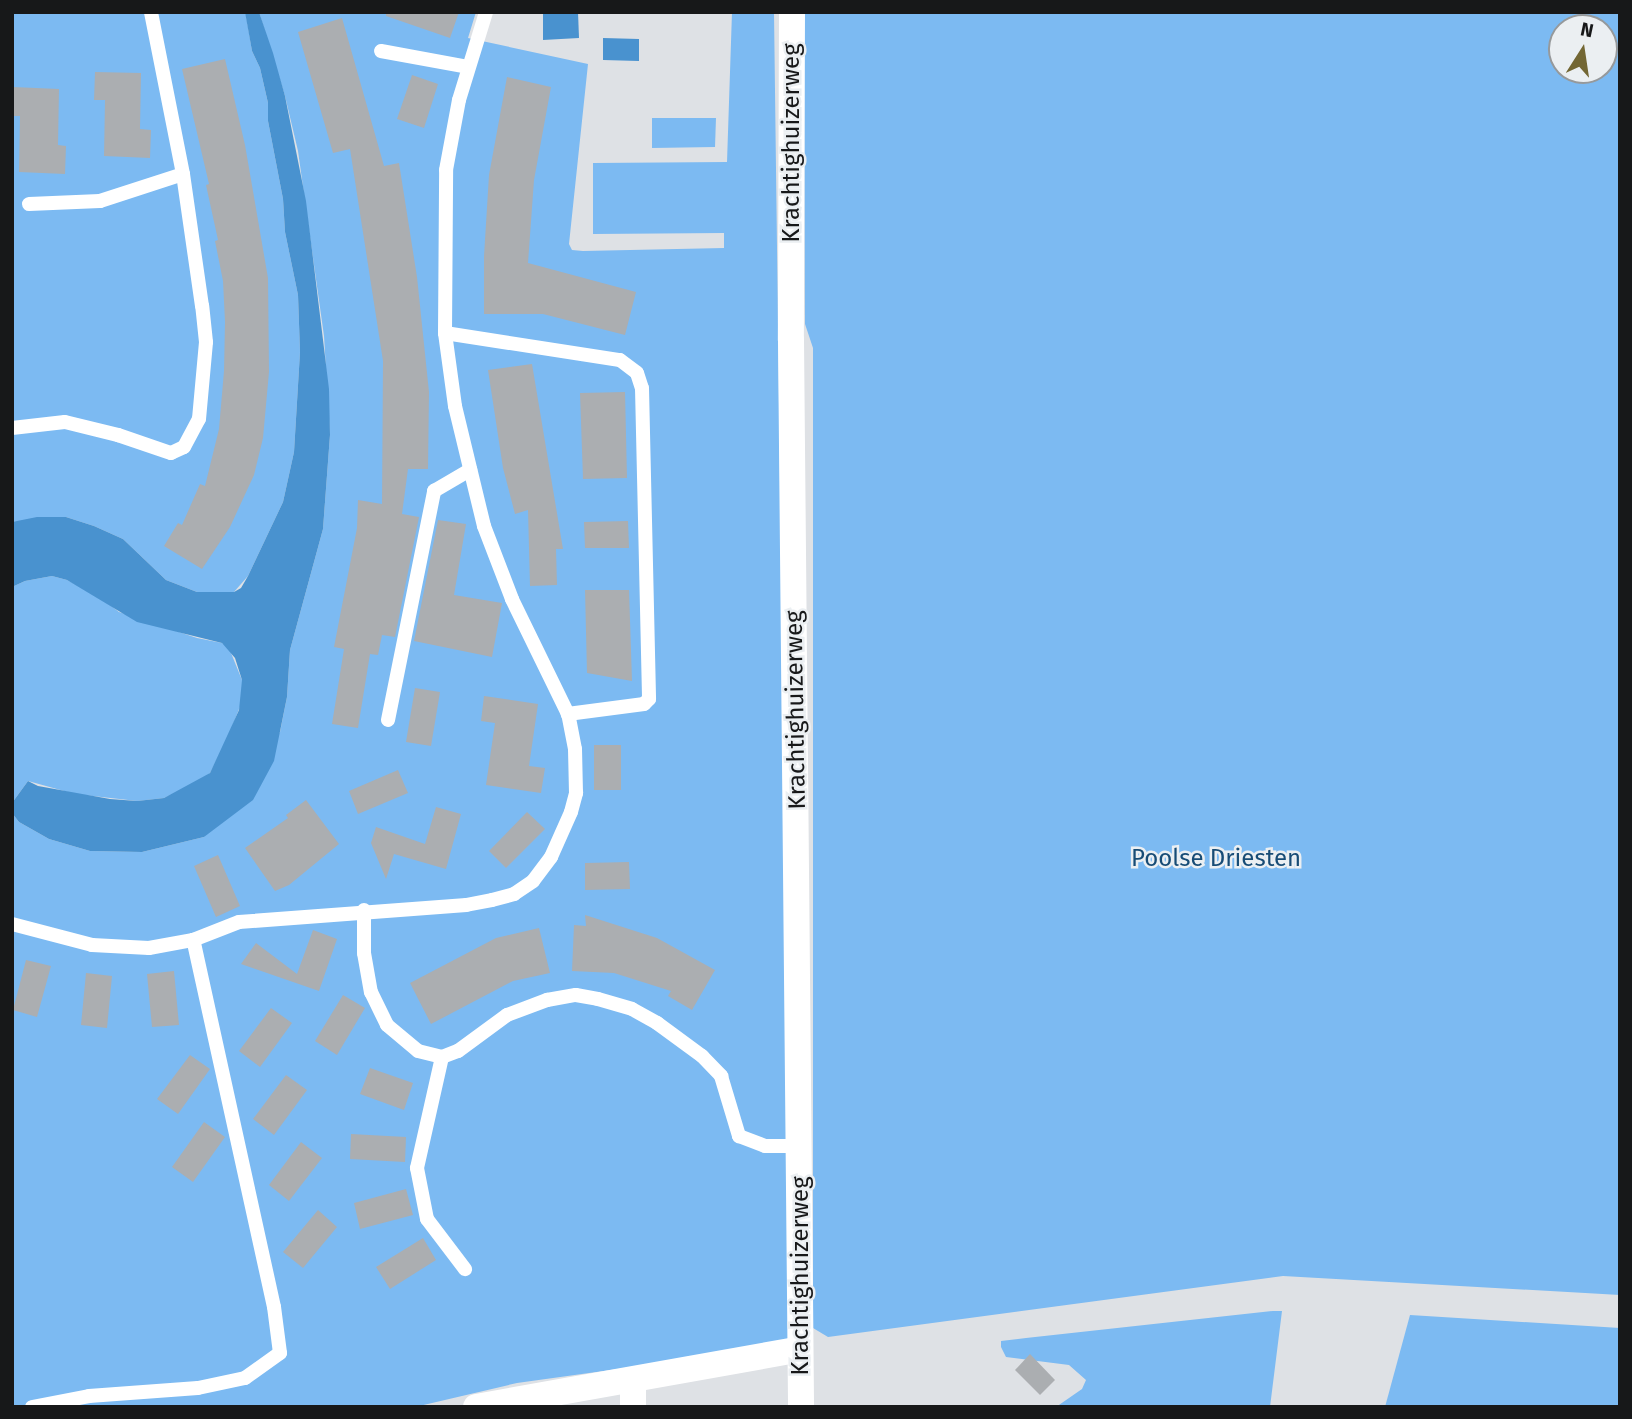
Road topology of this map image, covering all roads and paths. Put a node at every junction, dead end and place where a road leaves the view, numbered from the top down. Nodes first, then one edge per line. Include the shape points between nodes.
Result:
1 (151, 12) edge
2 (486, 12) edge
3 (792, 12) edge
4 (381, 51) dead end
5 (468, 67) junction
6 (183, 174) junction
7 (29, 204) dead end
8 (445, 332) junction
9 (12, 428) edge
10 (470, 470) junction
11 (568, 714) junction
12 (388, 720) dead end
13 (364, 910) junction
14 (12, 924) edge
15 (193, 940) junction
16 (442, 1057) junction
17 (800, 1146) junction
18 (465, 1269) dead end
19 (800, 1349) junction
20 (633, 1380) junction
21 (32, 1407) edge
22 (476, 1407) edge
23 (633, 1407) edge
24 (801, 1407) edge

1 - 6 lane
2 - 5 lane
3 - 17 street, Krachtighuizerweg
4 - 5 lane
5 - 8 lane via 446,170
6 - 7 lane via 100,201
6 - 9 lane via 206,342 199,419 184,447 171,453 65,422
8 - 10 lane
8 - 11 lane via 620,360 636,373 642,388 649,699 644,704
10 - 11 lane via 484,526 512,599
10 - 12 lane via 434,491
11 - 13 lane via 576,793 551,857 533,881 514,894 466,905
13 - 15 lane via 239,922
13 - 16 lane via 364,954 371,992 387,1026 418,1051
14 - 15 lane via 92,945 149,948
15 - 21 lane via 274,1307 280,1353 245,1378 198,1388 89,1396
16 - 17 lane via 458,1051 507,1015 547,1000 576,995 598,999 657,1023 702,1056 720,1076 739,1136 765,1146
16 - 18 lane via 417,1168 427,1219
17 - 19 street, Krachtighuizerweg
19 - 20 street
19 - 24 street, Krachtighuizerweg
20 - 22 street
20 - 23 street

